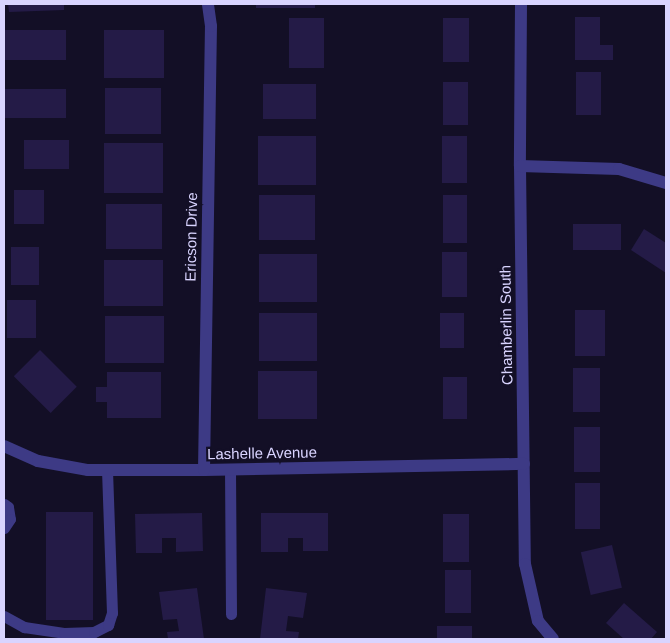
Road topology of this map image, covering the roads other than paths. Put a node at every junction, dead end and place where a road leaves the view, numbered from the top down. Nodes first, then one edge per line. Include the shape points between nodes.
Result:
1 (208, 4) edge
2 (520, 4) edge
3 (520, 166) junction
4 (666, 183) edge
5 (4, 446) edge
6 (524, 464) junction
7 (230, 469) junction
8 (107, 470) junction
9 (204, 470) junction
10 (4, 504) edge
11 (4, 528) edge
12 (231, 614) dead end
13 (4, 616) edge
14 (553, 639) edge

1 - 9 street, Ericson Drive
2 - 3 street, Chamberlin South
3 - 4 street via 618,170
3 - 6 street, Chamberlin South
5 - 8 street, Lashelle Avenue via 38,461
6 - 7 street, Lashelle Avenue
6 - 14 street, Chamberlin South via 525,564 538,621
7 - 9 street, Lashelle Avenue
7 - 12 lane
8 - 9 street, Lashelle Avenue
8 - 13 lane via 112,613 108,625 94,632 64,633 24,627
10 - 11 lane via 8,507 10,519

